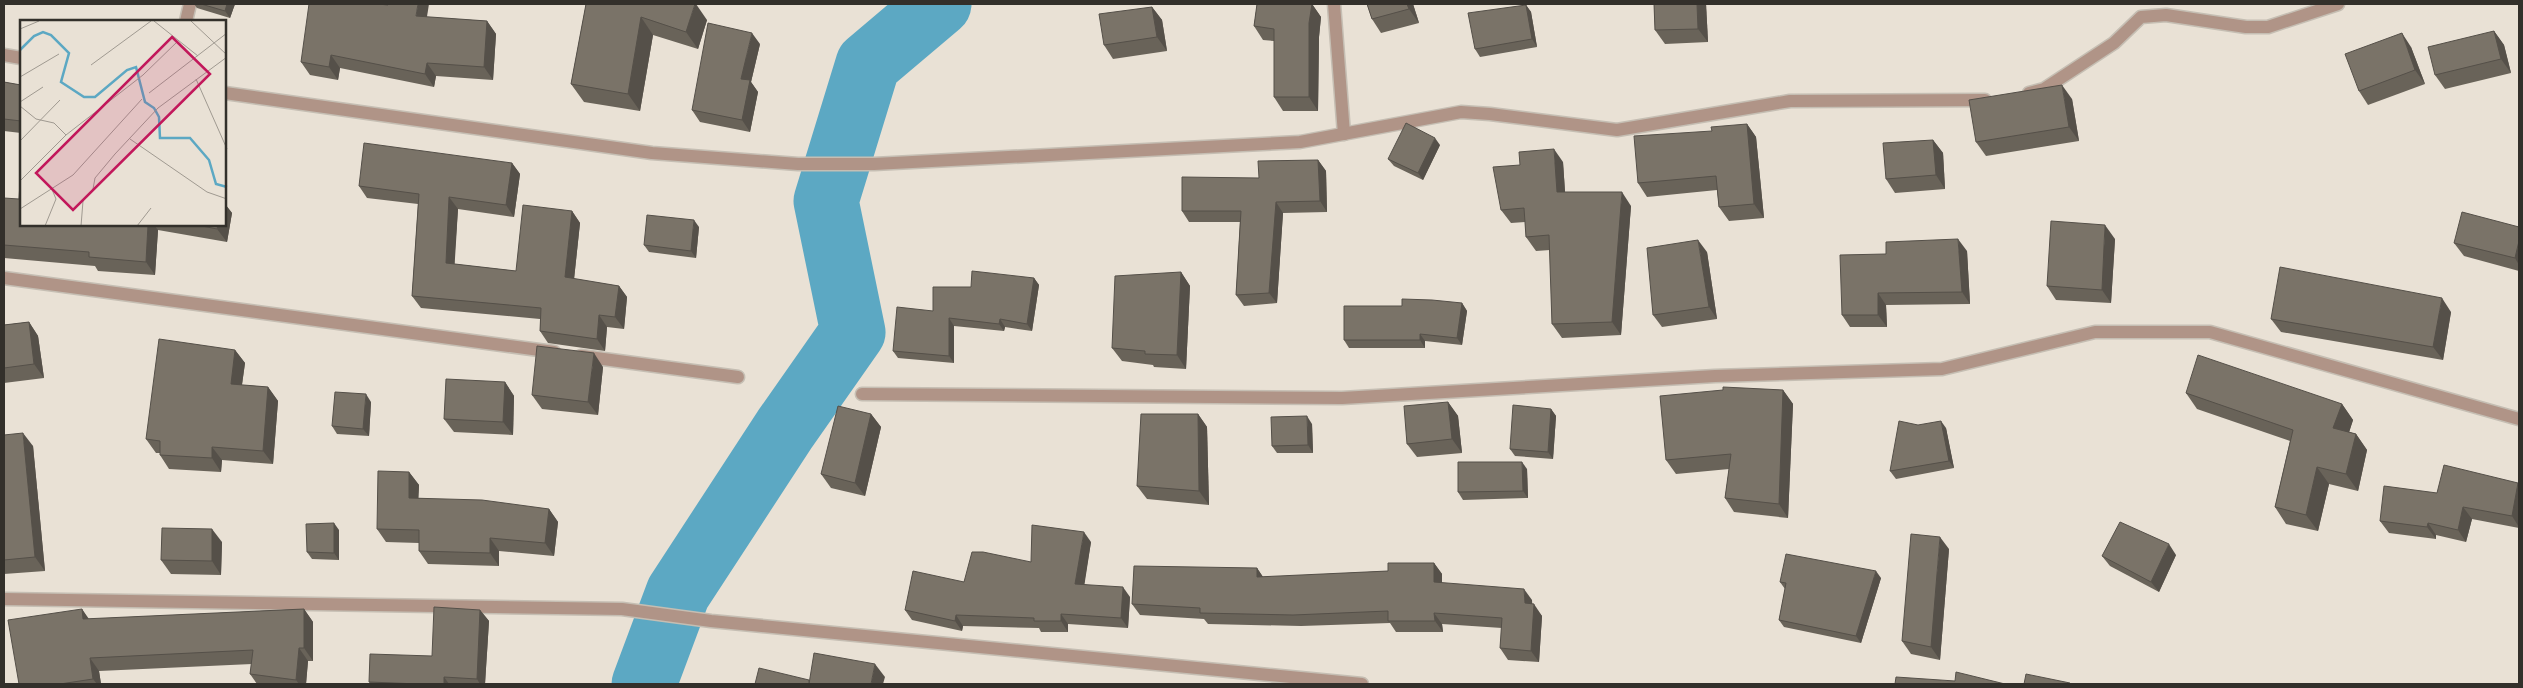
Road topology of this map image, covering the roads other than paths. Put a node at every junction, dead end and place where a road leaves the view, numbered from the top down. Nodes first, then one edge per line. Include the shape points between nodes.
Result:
1 (190, 4) edge
2 (1334, 4) edge
3 (2338, 4) edge
4 (186, 20) edge
5 (4, 55) edge
6 (20, 58) edge
7 (226, 93) edge
8 (2014, 98) edge
9 (1998, 99) edge
10 (1344, 134) junction
11 (4, 278) edge
12 (738, 377) dead end
13 (862, 394) dead end
14 (2518, 415) edge
15 (4, 599) edge
16 (1362, 684) edge

1 - 4 street
2 - 10 street
3 - 8 street via 2268,27 2246,27 2166,15 2142,17 2114,43 2044,89
5 - 6 street
7 - 10 street via 652,153 798,164 874,164 1300,142
9 - 10 street via 1790,101 1617,130 1462,112
11 - 12 street
13 - 14 street via 1342,398 1481,392 1715,376 1942,369 2095,332 2194,331 2210,332
15 - 16 street via 622,609 712,622

